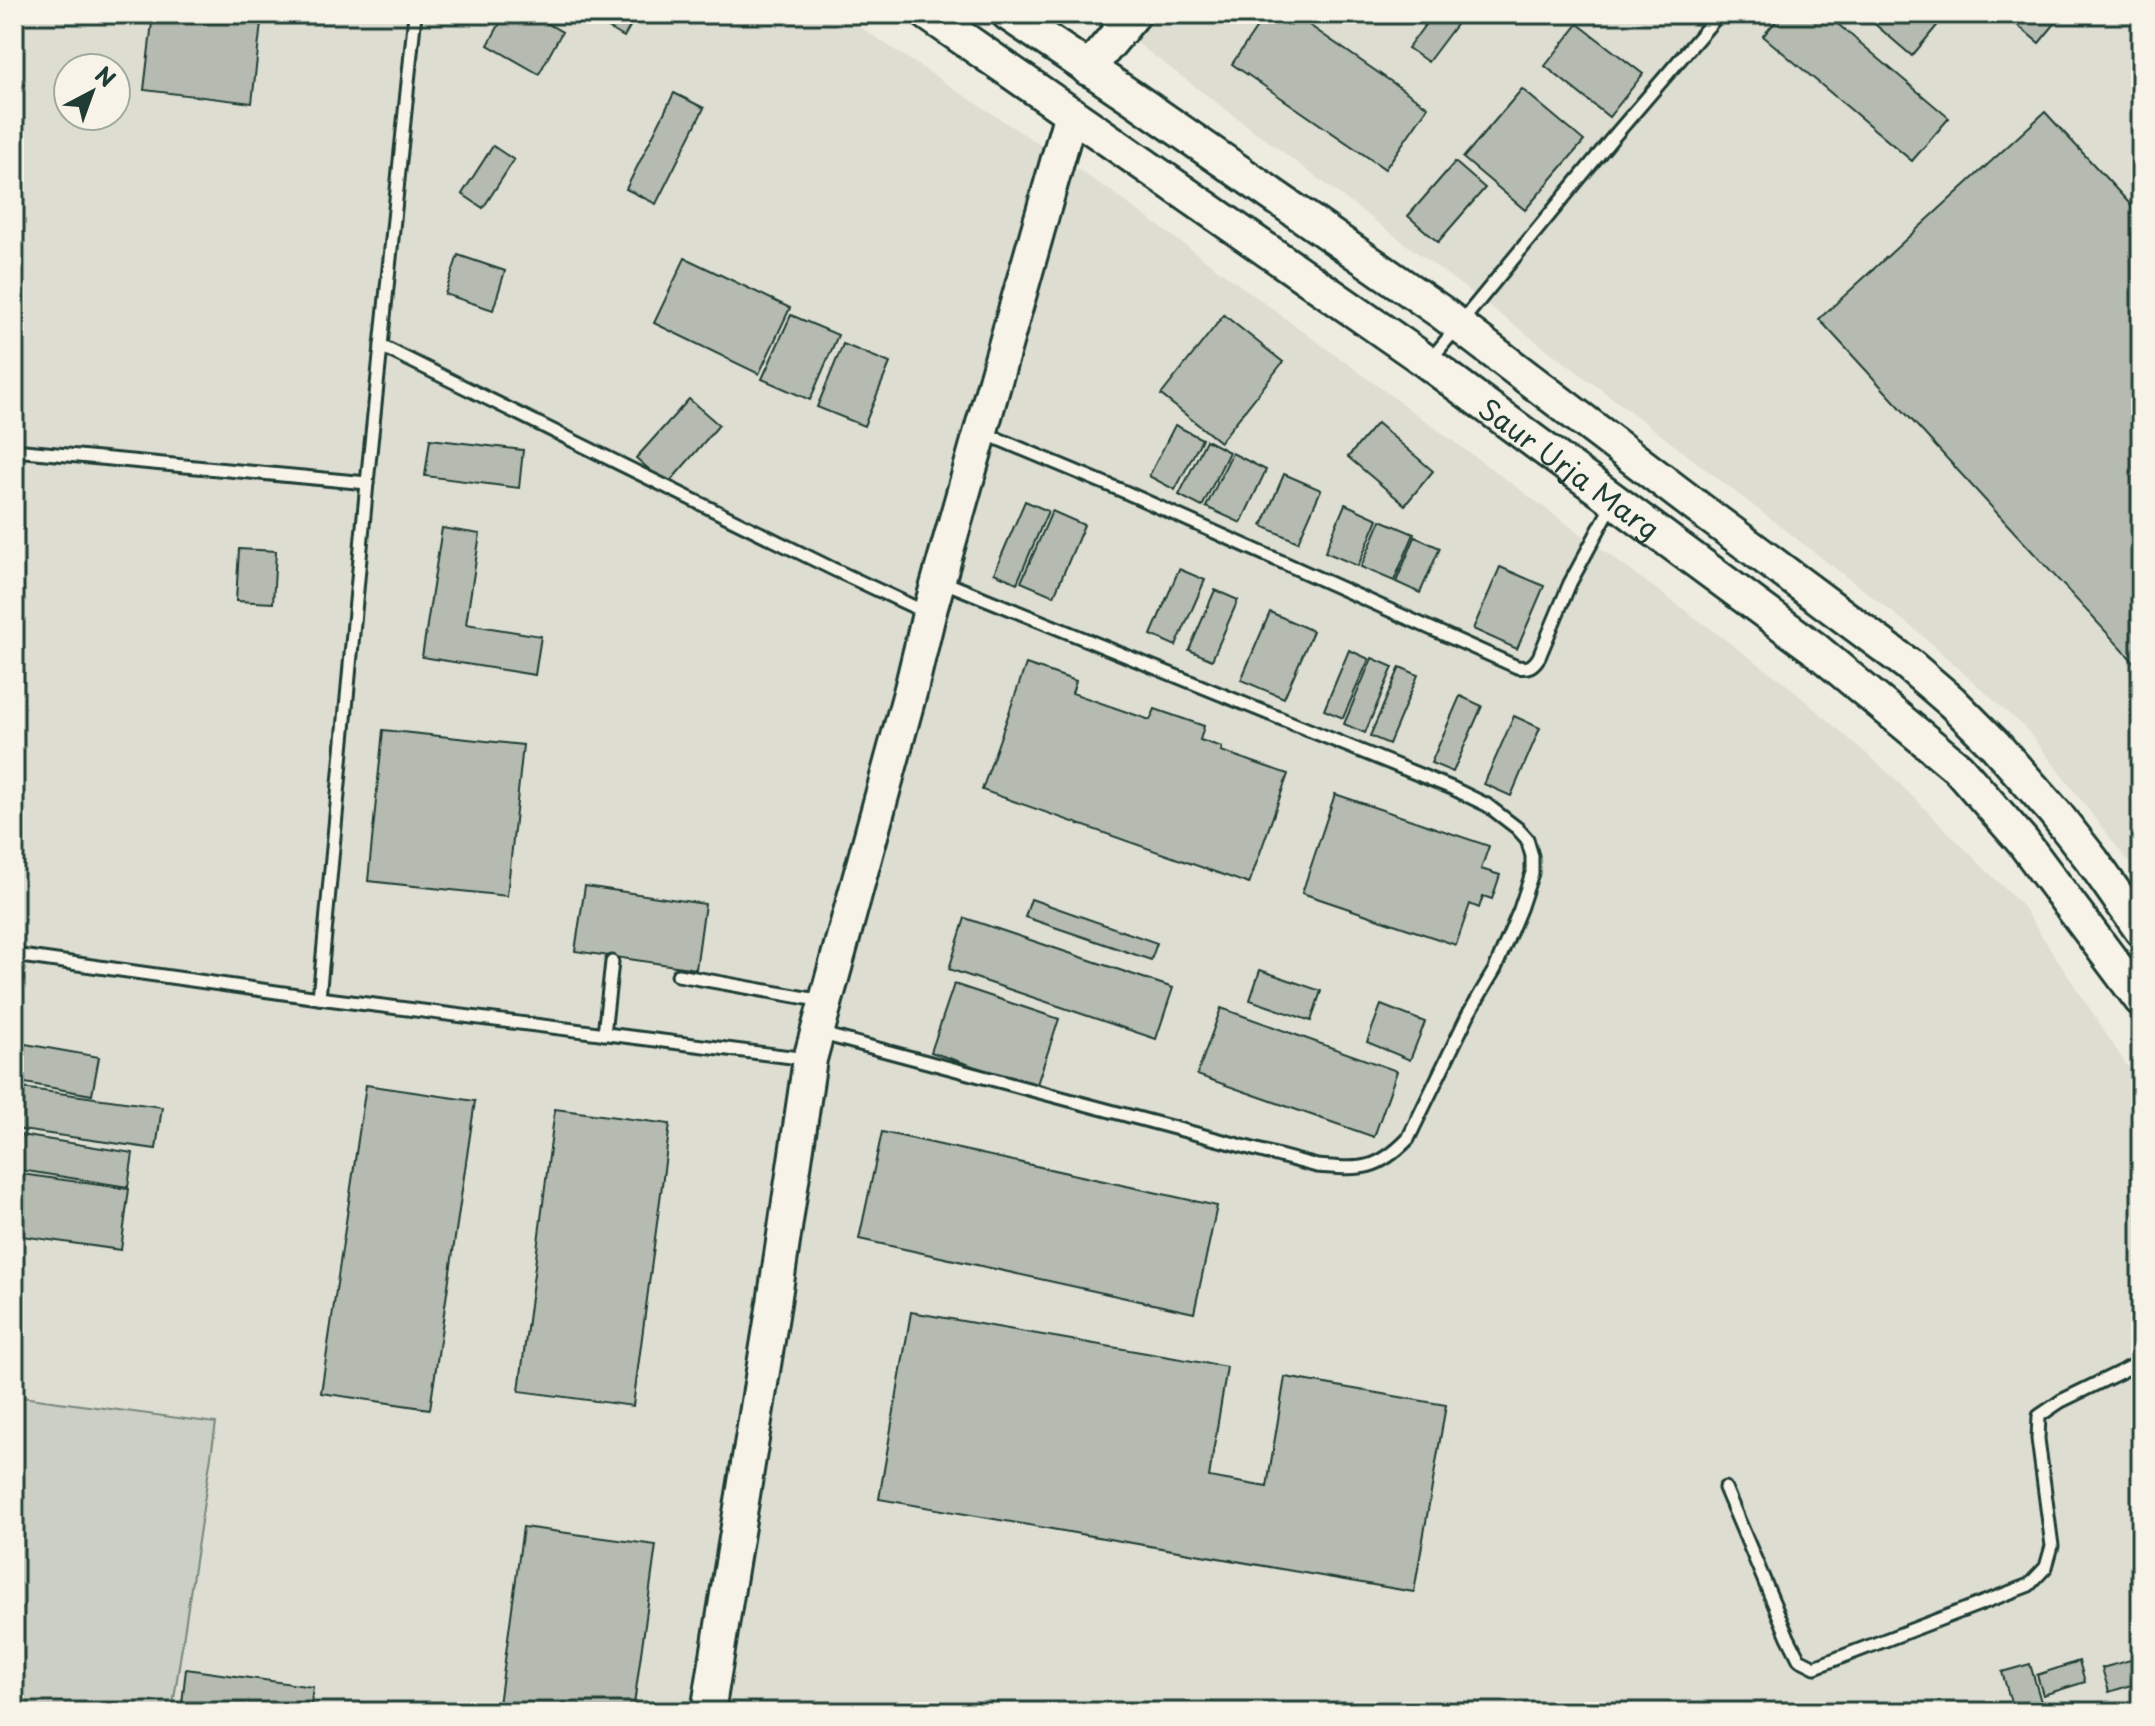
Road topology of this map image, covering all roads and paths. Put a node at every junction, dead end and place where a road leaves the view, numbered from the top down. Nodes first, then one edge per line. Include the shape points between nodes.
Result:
1 (415, 14) edge
2 (928, 14) edge
3 (1008, 14) edge
4 (1134, 14) edge
5 (1719, 14) edge
6 (1088, 69) junction
7 (1071, 113) junction
8 (1459, 326) junction
9 (381, 346) junction
10 (1428, 363) junction
11 (981, 431) junction
12 (14, 450) edge
13 (367, 483) junction
14 (1615, 501) junction
15 (939, 580) junction
16 (929, 614) junction
17 (2055, 813) junction
18 (2023, 842) junction
19 (2141, 930) edge
20 (14, 955) edge
21 (612, 962) dead end
22 (678, 975) dead end
23 (319, 998) junction
24 (2141, 1000) edge
25 (825, 1001) junction
26 (604, 1034) junction
27 (814, 1046) junction
28 (2141, 1362) edge
29 (1725, 1488) dead end
30 (708, 1712) edge

1 - 9 lane
2 - 7 street, Saur Urja Marg
3 - 6 street, Saur Urja Marg
4 - 6 street
5 - 8 lane
6 - 8 street, Saur Urja Marg
7 - 10 street, Saur Urja Marg
7 - 11 street
8 - 10 lane
8 - 17 street, Saur Urja Marg via 1909,665 1995,745
9 - 13 lane
9 - 16 lane
10 - 14 street, Saur Urja Marg
11 - 14 lane via 1526,668 1539,657 1570,583
11 - 15 street
12 - 13 lane
13 - 23 lane
14 - 18 street, Saur Urja Marg via 1814,648 1957,768
15 - 16 street
15 - 27 lane via 1487,805 1527,839 1532,873 1495,969 1408,1139 1377,1164 1317,1166
16 - 25 street
17 - 18 street
17 - 19 street, Saur Urja Marg
18 - 24 street, Saur Urja Marg
20 - 23 lane
21 - 26 lane
22 - 25 lane
23 - 26 lane
25 - 27 street
26 - 27 lane
27 - 30 street
28 - 29 lane via 2039,1416 2052,1546 2046,1567 2029,1585 1815,1667 1799,1659

